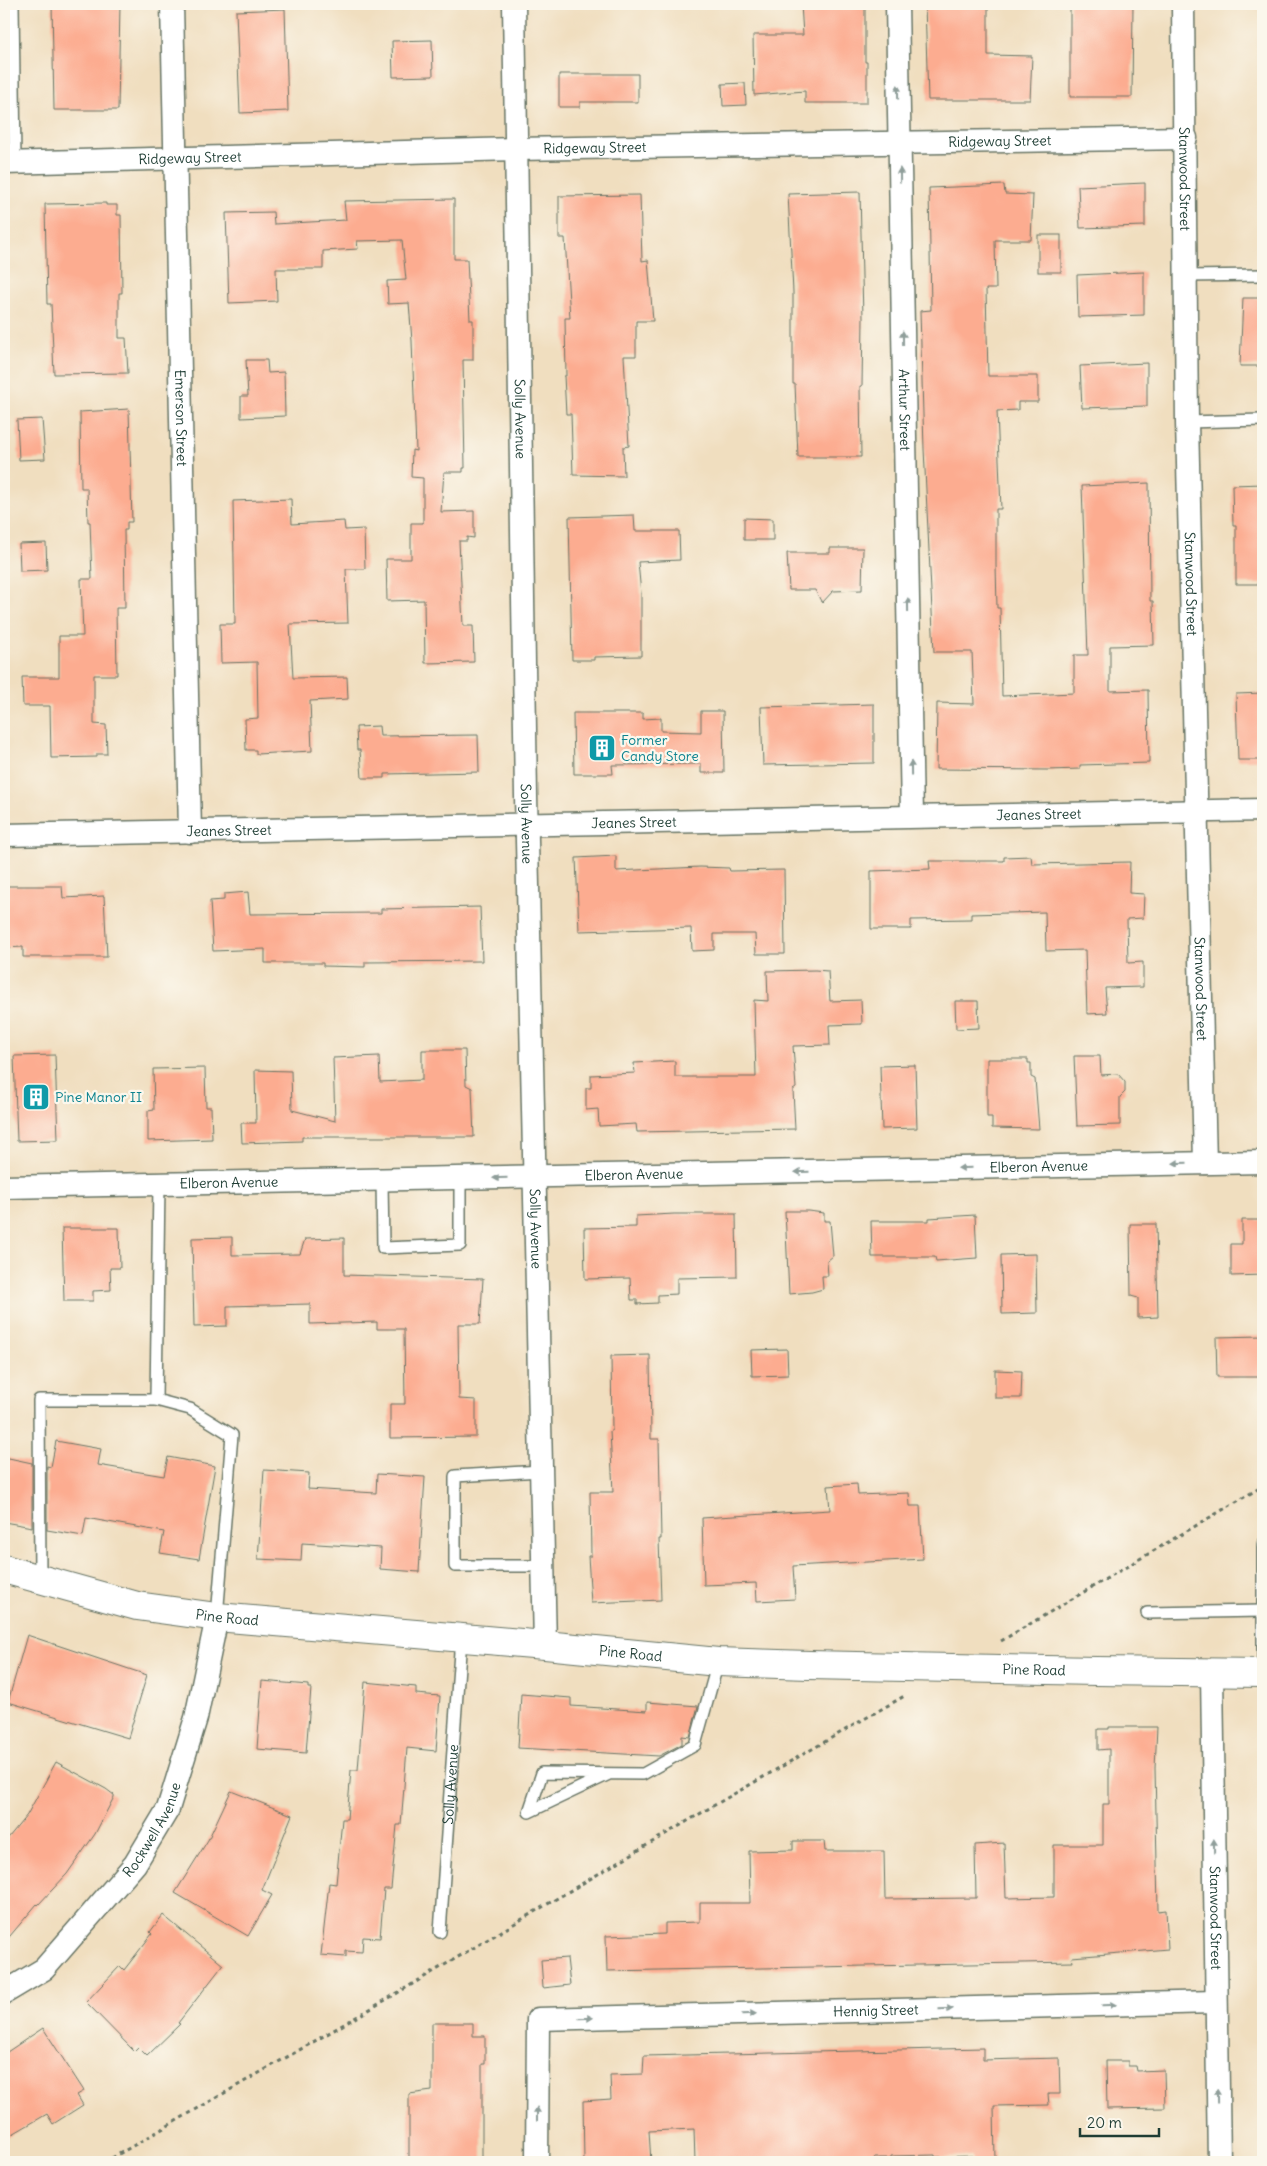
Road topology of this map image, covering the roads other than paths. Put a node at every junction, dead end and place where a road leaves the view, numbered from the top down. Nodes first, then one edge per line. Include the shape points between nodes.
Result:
1 (13, 4) edge
2 (172, 4) edge
3 (514, 4) edge
4 (896, 4) edge
5 (1183, 4) edge
6 (1186, 138) junction
7 (900, 141) junction
8 (516, 149) junction
9 (175, 157) junction
10 (9, 163) edge
11 (1263, 275) edge
12 (1186, 276) junction
13 (1263, 420) edge
14 (1187, 422) junction
15 (1263, 810) edge
16 (1196, 811) junction
17 (912, 816) junction
18 (527, 825) junction
19 (190, 832) junction
20 (4, 835) edge
21 (1263, 1162) edge
22 (1205, 1163) junction
23 (534, 1178) junction
24 (460, 1179) junction
25 (382, 1180) junction
26 (159, 1184) junction
27 (4, 1187) edge
28 (156, 1400) junction
29 (541, 1471) junction
30 (1263, 1544) edge
31 (543, 1566) junction
32 (4, 1569) edge
33 (40, 1579) junction
34 (1263, 1610) edge
35 (1148, 1613) dead end
36 (217, 1617) junction
37 (461, 1638) junction
38 (545, 1644) junction
39 (718, 1662) junction
40 (1212, 1673) junction
41 (1263, 1673) edge
42 (608, 1774) junction
43 (440, 1932) dead end
44 (4, 1994) edge
45 (1215, 2002) junction
46 (537, 2162) edge
47 (1219, 2162) edge

1 - 10 lane
2 - 9 street, Emerson Street
3 - 8 street, Solly Avenue
7 -> 4 street, Arthur Street
5 - 6 street, Stanwood Street
6 - 7 street, Ridgeway Street
6 - 12 street, Stanwood Street
7 - 8 street, Ridgeway Street
17 -> 7 street, Arthur Street
8 - 9 street, Ridgeway Street
8 - 18 street, Solly Avenue
9 - 10 street, Ridgeway Street
9 - 19 street, Emerson Street
11 - 12 lane
12 - 14 street, Stanwood Street
13 - 14 lane
14 - 16 street, Stanwood Street
15 - 16 street, Jeanes Street
16 - 17 street, Jeanes Street
16 - 22 street, Stanwood Street
17 - 18 street, Jeanes Street
18 - 19 street, Jeanes Street
18 - 23 street, Solly Avenue
19 - 20 street, Jeanes Street
21 - 22 street, Elberon Avenue
22 -> 23 street, Elberon Avenue
23 -> 24 street, Elberon Avenue
23 - 29 street, Solly Avenue
24 - 25 street, Elberon Avenue
24 - 25 lane via 460,1245 383,1248
25 - 26 street, Elberon Avenue
26 - 27 street, Elberon Avenue
26 - 28 lane
28 - 33 lane via 39,1400
28 - 36 lane via 190,1410 232,1435
29 - 31 street, Solly Avenue
29 - 31 lane via 455,1476 455,1566
30 - 34 lane
31 - 38 street, Solly Avenue
32 - 33 street, Pine Road
33 - 36 street, Pine Road via 137,1606
34 - 35 lane
34 - 41 lane
36 - 37 street, Pine Road
36 - 44 street, Rockwell Avenue via 196,1718 168,1809 135,1864 44,1969
37 - 38 street, Pine Road
37 - 43 lane, Solly Avenue
38 - 39 street, Pine Road
39 - 40 street, Pine Road, bridge
39 - 42 lane via 695,1745 643,1774
40 - 41 street, Pine Road
45 -> 40 street, Stanwood Street
42 - 42 lane via 542,1773 528,1812 555,1800
46 -> 45 street, Hennig Street via 538,2019
47 -> 45 street, Stanwood Street

